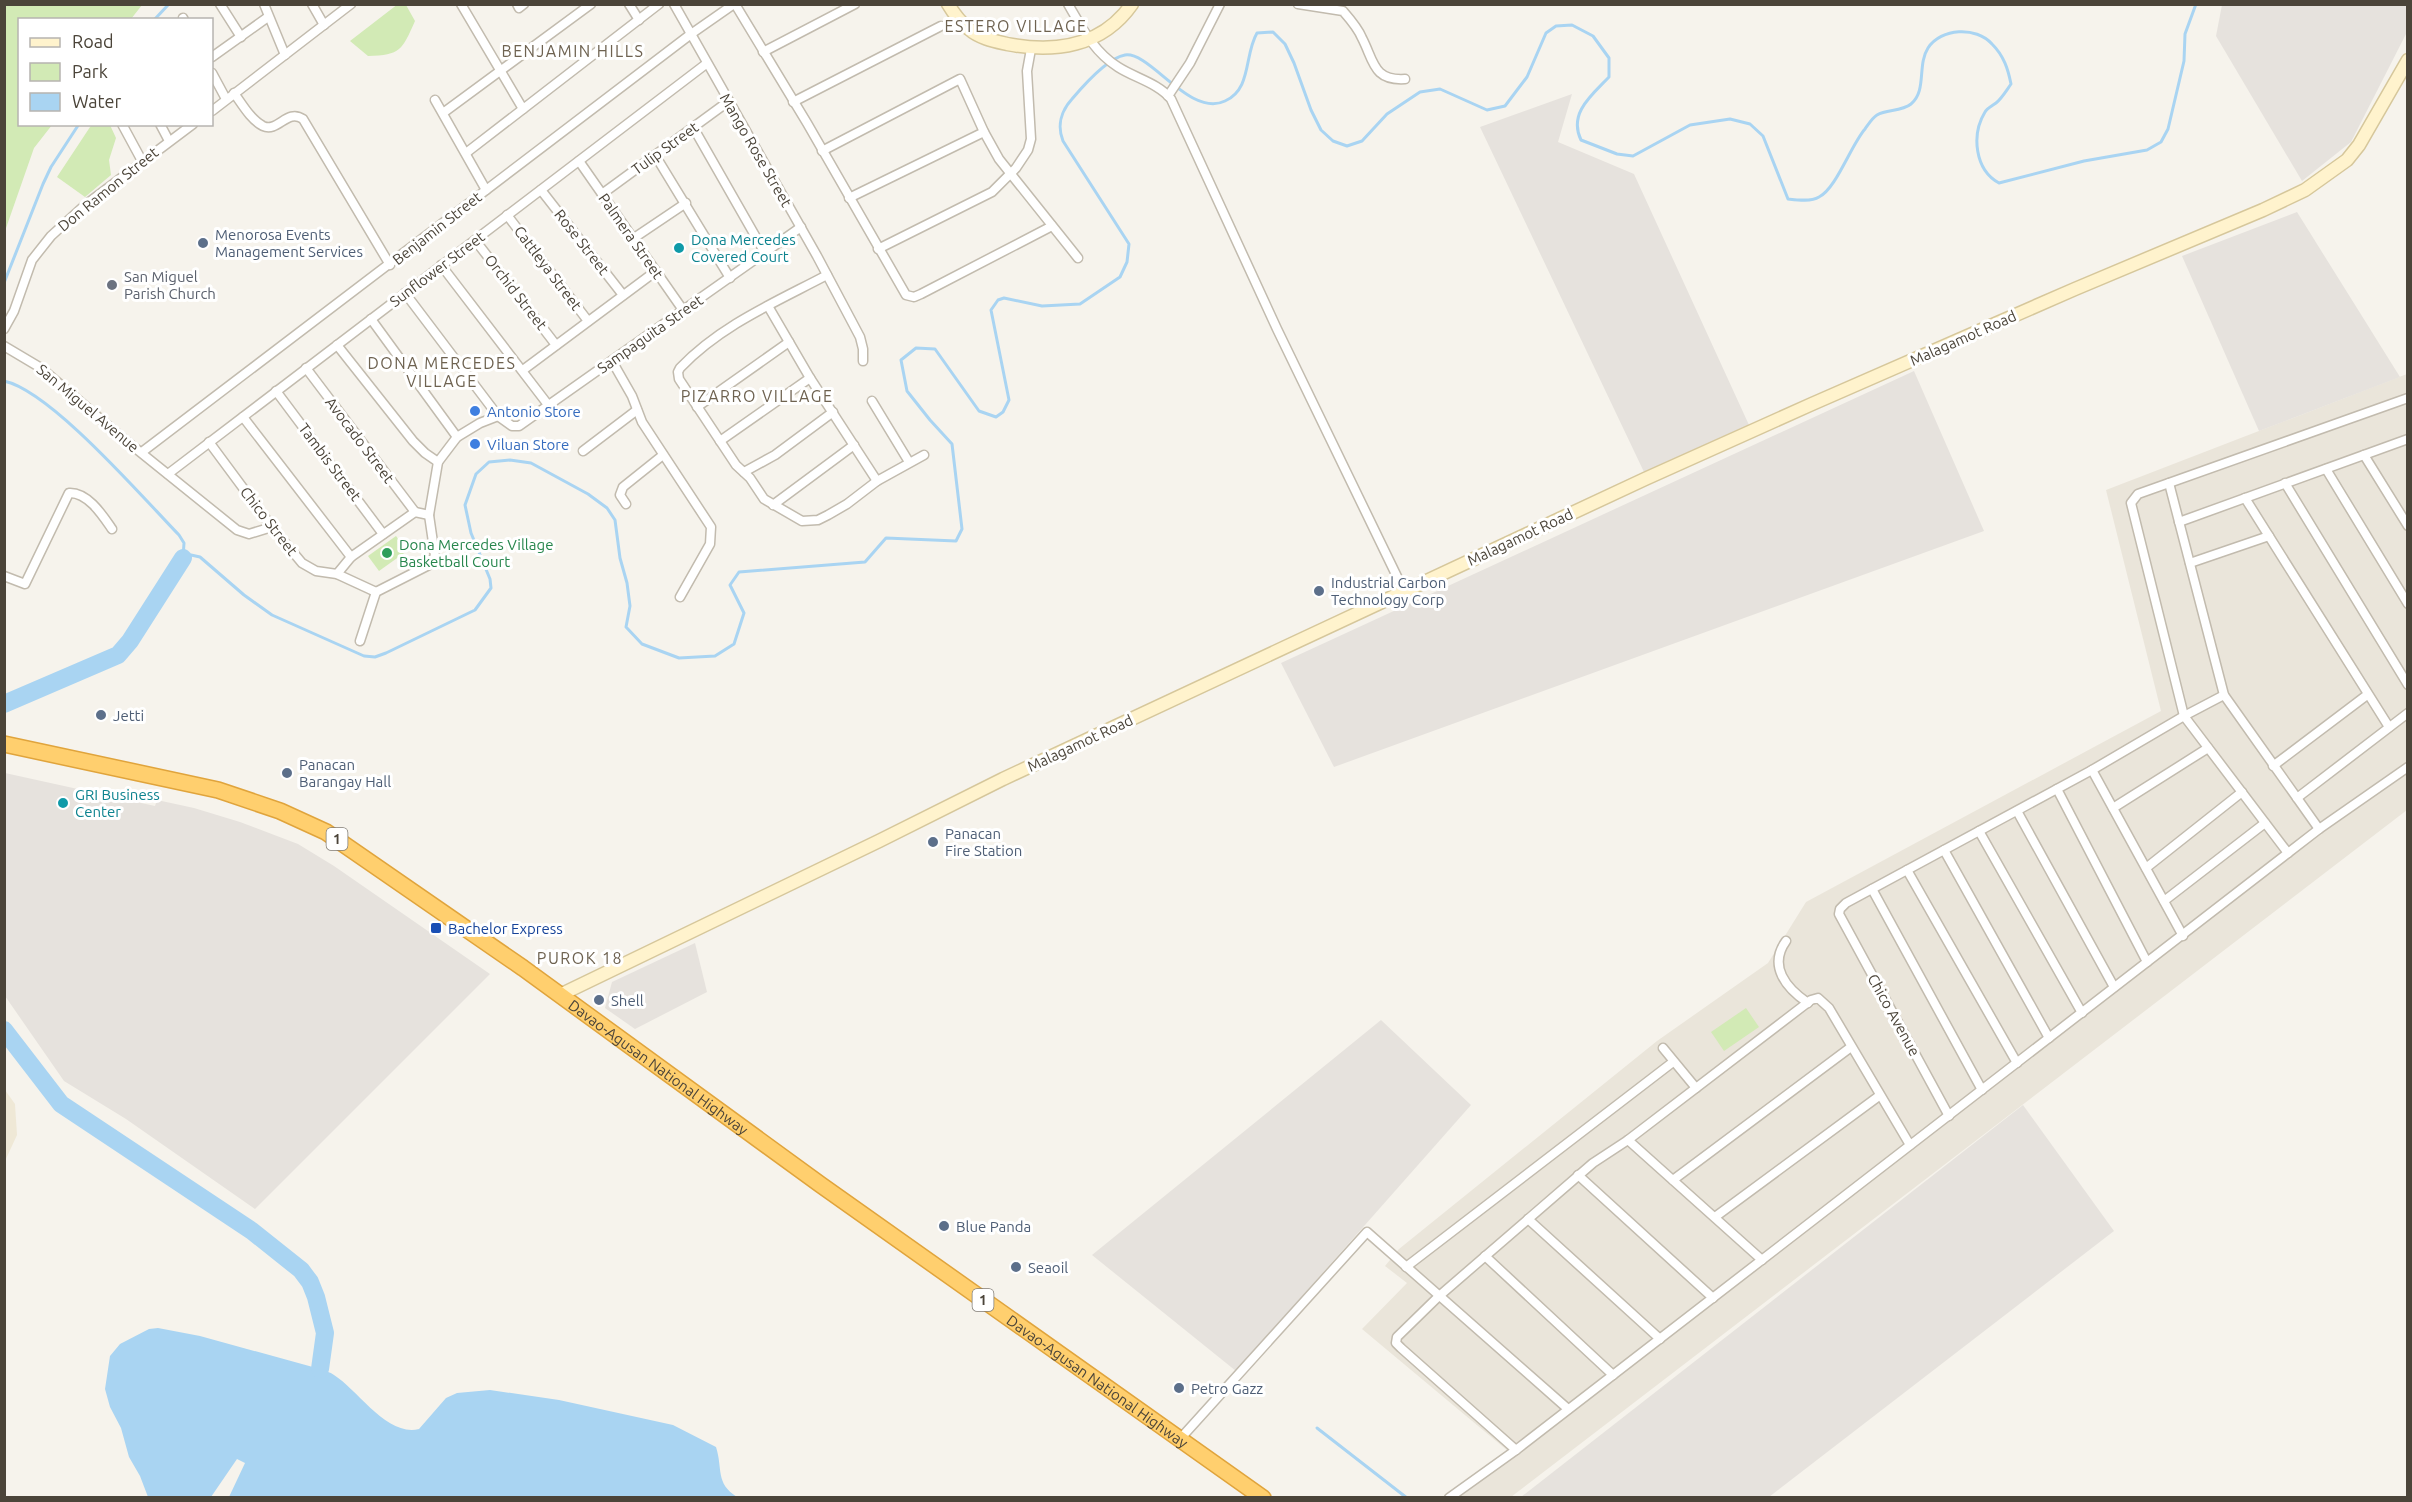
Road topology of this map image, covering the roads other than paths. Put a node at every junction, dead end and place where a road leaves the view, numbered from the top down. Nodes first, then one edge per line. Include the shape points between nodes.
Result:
1 (219, 4) edge
2 (264, 4) edge
3 (312, 4) edge
4 (351, 4) edge
5 (461, 4) edge
6 (591, 4) edge
7 (629, 4) edge
8 (659, 4) edge
9 (674, 4) edge
10 (734, 4) edge
11 (855, 4) edge
12 (948, 4) edge
13 (1068, 4) edge
14 (1132, 4) edge
15 (1220, 4) edge
16 (1298, 4) edge
17 (1344, 8) edge
18 (268, 17) junction
19 (639, 20) junction
20 (324, 25) junction
21 (941, 26) dead end
22 (691, 34) junction
23 (241, 37) junction
24 (1089, 40) junction
25 (1031, 49) junction
26 (764, 52) junction
27 (285, 55) junction
28 (213, 56) edge
29 (2408, 60) edge
30 (706, 64) junction
31 (500, 71) junction
32 (213, 75) edge
33 (1405, 79) dead end
34 (234, 93) junction
35 (1169, 94) junction
36 (226, 99) junction
37 (435, 100) dead end
38 (729, 101) junction
39 (792, 102) junction
40 (523, 109) junction
41 (213, 110) edge
42 (443, 113) junction
43 (123, 126) edge
44 (161, 126) edge
45 (190, 126) edge
46 (693, 127) junction
47 (984, 132) junction
48 (169, 141) junction
49 (822, 151) junction
50 (466, 153) junction
51 (655, 155) junction
52 (142, 161) junction
53 (579, 161) junction
54 (1010, 175) junction
55 (486, 190) junction
56 (541, 190) junction
57 (602, 194) junction
58 (849, 198) junction
59 (686, 203) junction
60 (507, 215) junction
61 (1052, 226) junction
62 (801, 227) junction
63 (634, 238) junction
64 (475, 240) junction
65 (879, 249) junction
66 (765, 253) junction
67 (1078, 258) dead end
68 (390, 265) junction
69 (441, 266) junction
70 (656, 271) junction
71 (827, 275) junction
72 (730, 278) junction
73 (405, 293) junction
74 (623, 295) junction
75 (768, 306) junction
76 (683, 310) junction
77 (371, 319) junction
78 (588, 321) junction
79 (4, 329) edge
80 (789, 342) junction
81 (337, 345) junction
82 (556, 345) junction
83 (4, 346) edge
84 (612, 361) junction
85 (862, 361) dead end
86 (306, 369) junction
87 (523, 370) junction
88 (810, 378) junction
89 (276, 391) junction
90 (2408, 398) edge
91 (872, 401) dead end
92 (549, 406) junction
93 (697, 407) junction
94 (637, 410) junction
95 (833, 412) junction
96 (498, 416) junction
97 (243, 417) junction
98 (458, 437) junction
99 (720, 441) junction
100 (2406, 441) edge
101 (209, 442) junction
102 (854, 445) junction
103 (583, 451) dead end
104 (142, 452) junction
105 (663, 455) junction
106 (924, 455) dead end
107 (2364, 455) junction
108 (438, 462) junction
109 (909, 462) junction
110 (2326, 469) junction
111 (744, 472) junction
112 (168, 474) junction
113 (877, 481) junction
114 (2169, 483) junction
115 (2285, 483) junction
116 (2245, 498) junction
117 (626, 504) dead end
118 (773, 505) junction
119 (415, 512) junction
120 (429, 515) junction
121 (2179, 522) junction
122 (2408, 526) edge
123 (272, 527) junction
124 (112, 529) dead end
125 (383, 534) junction
126 (2269, 536) junction
127 (351, 557) junction
128 (2190, 563) junction
129 (337, 574) junction
130 (4, 576) edge
131 (1404, 591) junction
132 (376, 592) junction
133 (680, 597) dead end
134 (2408, 604) edge
135 (360, 641) dead end
136 (2408, 685) edge
137 (2224, 695) junction
138 (2367, 695) junction
139 (2408, 713) edge
140 (2184, 716) junction
141 (2389, 727) junction
142 (4, 744) edge
143 (2208, 748) junction
144 (2273, 766) junction
145 (2408, 767) edge
146 (2092, 770) junction
147 (2057, 789) junction
148 (2242, 792) junction
149 (2297, 798) junction
150 (2113, 808) junction
151 (2017, 811) junction
152 (2265, 823) junction
153 (2319, 829) junction
154 (1979, 831) junction
155 (1944, 850) junction
156 (2288, 853) junction
157 (2146, 868) junction
158 (1907, 870) junction
159 (1872, 889) junction
160 (2164, 901) junction
161 (2183, 936) junction
162 (1786, 941) dead end
163 (2147, 962) junction
164 (2114, 987) junction
165 (560, 995) junction
166 (1808, 1003) junction
167 (2082, 1012) junction
168 (2049, 1038) junction
169 (1851, 1047) junction
170 (1663, 1048) dead end
171 (1673, 1062) junction
172 (2017, 1063) junction
173 (1695, 1088) junction
174 (1982, 1090) junction
175 (1880, 1096) junction
176 (1949, 1116) junction
177 (1628, 1140) junction
178 (1910, 1145) junction
179 (1578, 1175) junction
180 (1673, 1180) junction
181 (1715, 1218) junction
182 (1527, 1219) junction
183 (1485, 1256) junction
184 (1762, 1260) junction
185 (1406, 1267) junction
186 (1438, 1297) junction
187 (1713, 1298) junction
188 (1660, 1339) junction
189 (1613, 1375) junction
190 (1568, 1409) junction
191 (1180, 1439) junction
192 (1516, 1450) junction
193 (1263, 1497) edge
194 (1449, 1497) edge

1 - 23 street
2 - 18 street
3 - 20 street
4 - 20 street
5 - 31 street
6 - 31 street
7 - 19 street
8 - 19 street
9 - 22 street, Mango Rose Street
10 - 22 street, Benjamin Street
10 - 26 street
11 - 26 street
12 - 25 street via 970,31
13 - 24 street
14 - 24 street via 1110,28
15 - 35 street
16 - 17 street
17 - 33 street via 1376,69 1387,78
18 - 23 street
18 - 27 street
19 - 40 street
20 - 27 street
21 - 39 street
22 - 30 street, Mango Rose Street
22 - 55 street, Benjamin Street
23 - 28 street
24 - 25 street
24 - 35 street via 1117,67
25 - 54 street via 1027,71 1030,144
26 - 39 street
27 - 34 street
29 - 131 street, Malagamot Road via 2359,146 2347,160 2305,190 1801,409
30 - 38 street, Mango Rose Street
30 - 53 street, Sunflower Street
31 - 40 street
31 - 42 street
32 - 36 street
34 - 36 street
34 - 68 street via 264,126 272,127 292,116 303,119
35 - 131 street
36 - 41 street
37 - 42 street
38 - 46 street, Tulip Street
38 - 62 street, Mango Rose Street
39 - 49 street
40 - 50 street
42 - 50 street
43 - 52 street
44 - 48 street
45 - 48 street, Don Ramon Street
46 - 51 street, Tulip Street
46 - 66 street
47 - 49 street via 960,79
47 - 54 street
47 - 58 street
48 - 52 street, Don Ramon Street
49 - 58 street
50 - 55 street
51 - 57 street, Tulip Street
51 - 59 street
52 - 79 street, Don Ramon Street via 69,219 38,250
53 - 56 street, Sunflower Street
53 - 57 street, Palmera Street
54 - 61 street
54 - 65 street via 992,192
55 - 68 street, Benjamin Street
56 - 60 street, Sunflower Street
56 - 74 street, Rose Street
57 - 63 street, Palmera Street
58 - 65 street
59 - 63 street
59 - 72 street
60 - 64 street, Sunflower Street
60 - 78 street, Cattleya Street
61 - 65 street via 914,297 903,292
61 - 67 street
62 - 66 street, Sampaguita Street
62 - 71 street, Mango Rose Street
63 - 70 street, Palmera Street
64 - 69 street, Sunflower Street
64 - 82 street, Orchid Street
66 - 72 street, Sampaguita Street
68 - 104 street, Benjamin Street
69 - 73 street, Sunflower Street
69 - 87 street
70 - 74 street
70 - 76 street, Palmera Street
71 - 75 street
71 - 85 street, Mango Rose Street via 860,337
72 - 76 street, Sampaguita Street
73 - 77 street, Sunflower Street
73 - 96 street
74 - 78 street
75 - 80 street
75 - 93 street via 717,336 680,368 679,379
76 - 84 street, Sampaguita Street
77 - 81 street, Sunflower Street
77 - 98 street
78 - 82 street
80 - 88 street
80 - 93 street
81 - 86 street, Sunflower Street
81 - 108 street via 412,441
82 - 87 street
83 - 104 street, San Miguel Avenue via 41,369
84 - 92 street, Sampaguita Street
84 - 94 street
86 - 89 street, Sunflower Street
86 - 119 street, Avocado Street
87 - 92 street
88 - 95 street
88 - 99 street
89 - 97 street, Sunflower Street
89 - 125 street, Tambis Street
90 - 114 street
91 - 109 street
92 - 96 street, Sampaguita Street via 519,426 512,426
93 - 99 street
94 - 103 street
94 - 105 street
95 - 102 street
95 - 111 street via 775,455
96 - 98 street
97 - 101 street, Sunflower Street
97 - 127 street
98 - 108 street
99 - 111 street
100 - 107 street
101 - 112 street, Sunflower Street
101 - 123 street, Chico Street
102 - 113 street
102 - 118 street
104 - 112 street, San Miguel Avenue
105 - 117 street via 623,487 620,495
105 - 133 street via 707,519 712,535
106 - 109 street
107 - 110 street
107 - 122 street
108 - 120 street
109 - 113 street
110 - 115 street
110 - 134 street
111 - 118 street
112 - 123 street, San Miguel Avenue via 237,530 249,534
113 - 118 street via 818,520 796,519
114 - 121 street
114 - 140 street via 2138,494 2131,503
115 - 116 street
115 - 136 street
116 - 121 street
116 - 126 street
119 - 120 street
119 - 125 street
120 - 132 street via 435,549 433,561
121 - 128 street
123 - 129 street, Chico Street via 302,563 316,571
124 - 130 street via 95,506 69,493 25,584
125 - 127 street
126 - 128 street
126 - 138 street
127 - 129 street
128 - 137 street
129 - 132 street, Chico Street
131 - 165 street, Malagamot Road via 1003,778
132 - 135 street
137 - 140 street
137 - 144 street
138 - 141 street
138 - 144 street
139 - 141 street
140 - 143 street
140 - 146 street
141 - 149 street
142 - 165 highway, Davao-Agusan National Highway / 1 via 218,790 305,821 346,845
143 - 148 street
143 - 150 street
144 - 149 street
145 - 153 street
146 - 147 street
146 - 150 street
147 - 151 street
147 - 163 street
148 - 152 street
148 - 157 street
149 - 153 street
150 - 157 street
151 - 154 street
151 - 164 street
152 - 156 street
152 - 160 street
153 - 156 street
154 - 155 street
154 - 167 street
155 - 158 street
155 - 168 street
156 - 161 street
157 - 160 street
158 - 159 street
158 - 172 street
159 - 174 street
159 - 176 street, Chico Avenue via 1842,906 1839,914
160 - 161 street
161 - 163 street
162 - 166 street via 1777,962 1788,987
163 - 164 street
164 - 167 street
165 - 191 highway, Davao-Agusan National Highway / 1
166 - 169 street via 1814,998 1823,1001
166 - 173 street
167 - 168 street
168 - 172 street
169 - 175 street
169 - 180 street
170 - 171 street
171 - 173 street
171 - 185 street
172 - 174 street
173 - 177 street
174 - 176 street
175 - 178 street
175 - 181 street
176 - 178 street
177 - 179 street
177 - 180 street
178 - 184 street
179 - 182 street
179 - 187 street
180 - 181 street
181 - 184 street
182 - 183 street
182 - 188 street
183 - 186 street
183 - 189 street
184 - 187 street
185 - 186 street
185 - 191 street via 1367,1232
186 - 190 street
186 - 192 street via 1401,1331 1395,1342
187 - 188 street
188 - 189 street
189 - 190 street
190 - 192 street
191 - 193 highway, Davao-Agusan National Highway / 1
192 - 194 street

